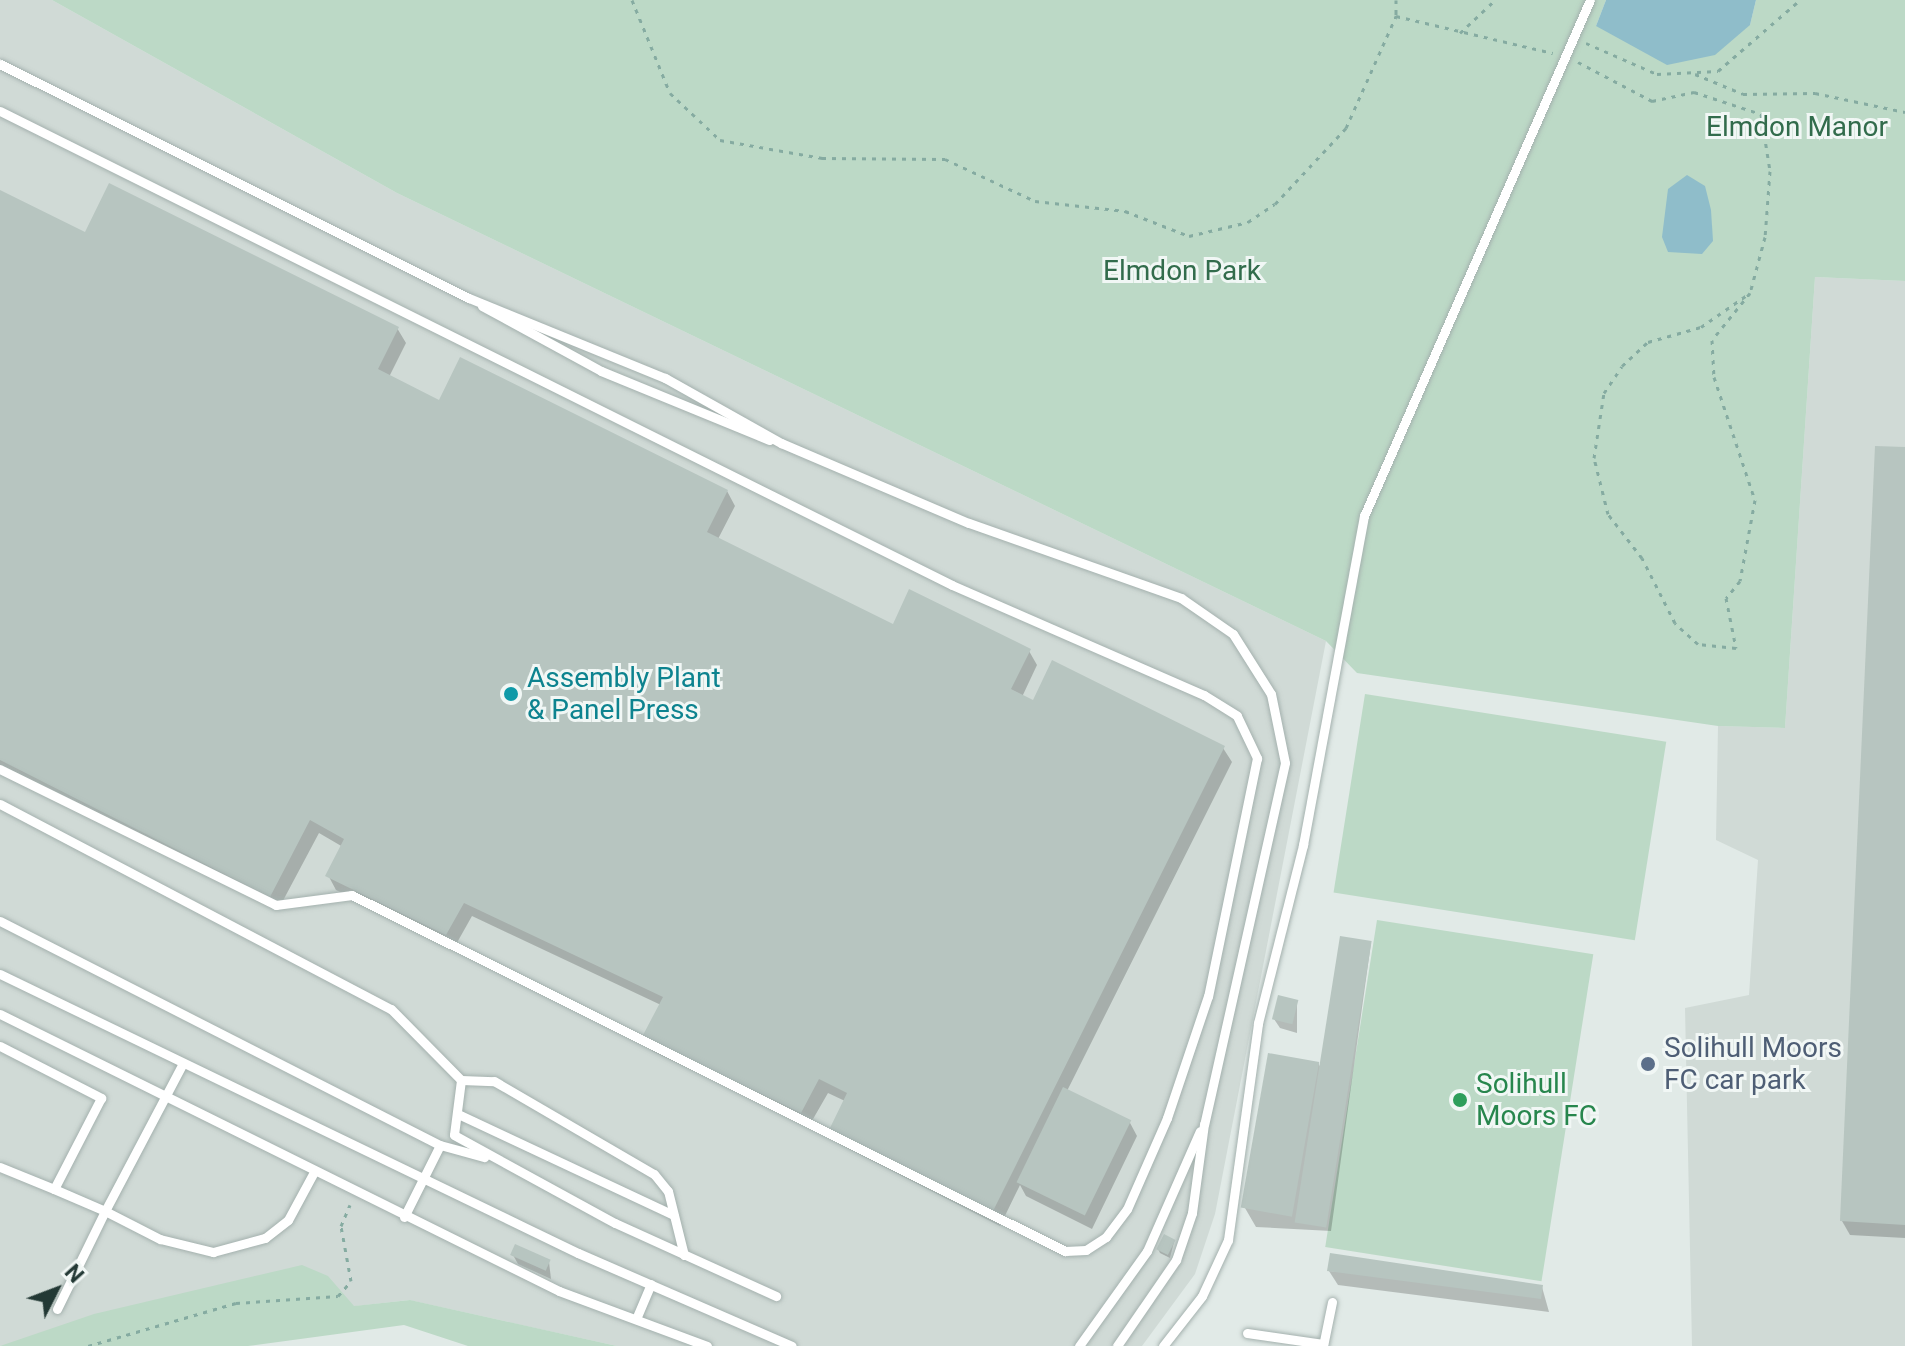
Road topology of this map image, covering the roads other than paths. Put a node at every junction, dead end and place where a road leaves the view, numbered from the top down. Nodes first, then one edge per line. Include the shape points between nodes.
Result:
1 (1590, 0) edge
2 (0, 64) edge
3 (0, 111) edge
4 (469, 298) junction
5 (781, 443) junction
6 (0, 769) edge
7 (0, 804) edge
8 (0, 921) edge
9 (0, 974) edge
10 (0, 1014) edge
11 (0, 1046) edge
12 (183, 1063) junction
13 (461, 1080) junction
14 (164, 1097) junction
15 (458, 1114) junction
16 (1204, 1124) junction
17 (440, 1145) junction
18 (495, 1160) junction
19 (0, 1167) edge
20 (314, 1172) junction
21 (423, 1178) junction
22 (54, 1189) junction
23 (105, 1211) junction
24 (674, 1215) junction
25 (404, 1217) junction
26 (684, 1255) junction
27 (651, 1284) junction
28 (776, 1296) dead end
29 (1332, 1302) dead end
30 (57, 1309) dead end
31 (636, 1319) junction
32 (1247, 1333) dead end
33 (1323, 1345) edge
34 (707, 1346) edge
35 (792, 1346) edge
36 (1079, 1346) edge
37 (1117, 1346) edge
38 (1163, 1346) edge

1 - 38 lane via 1364,516 1303,845 1258,1023 1228,1240 1202,1296
2 - 4 lane
3 - 6 lane via 952,585 1204,695 1237,716 1257,758 1208,996 1167,1118 1113,1228 1086,1250 1065,1251 352,895 276,905
4 - 5 lane via 665,378
4 - 5 lane via 601,371 734,430
5 - 16 lane via 969,523 1181,598 1252,655 1282,728 1285,763
7 - 13 lane via 391,1009
8 - 17 lane
9 - 12 lane
10 - 14 lane
11 - 22 lane via 101,1098
12 - 14 lane
12 - 21 lane
13 - 15 lane
13 - 24 lane via 494,1081 654,1174
14 - 20 lane
14 - 23 lane
15 - 18 lane via 454,1135
15 - 24 lane
16 - 36 lane via 1147,1251
16 - 37 lane via 1185,1236
17 - 18 lane
17 - 21 lane
18 - 26 lane
19 - 22 lane
20 - 23 lane via 288,1220 265,1238 213,1252 160,1239
20 - 25 lane
21 - 25 lane
21 - 27 lane
22 - 23 lane
23 - 30 lane
24 - 26 lane
25 - 31 lane via 559,1291
26 - 28 lane
27 - 31 lane
27 - 35 lane
29 - 33 lane
31 - 34 lane
32 - 33 lane

